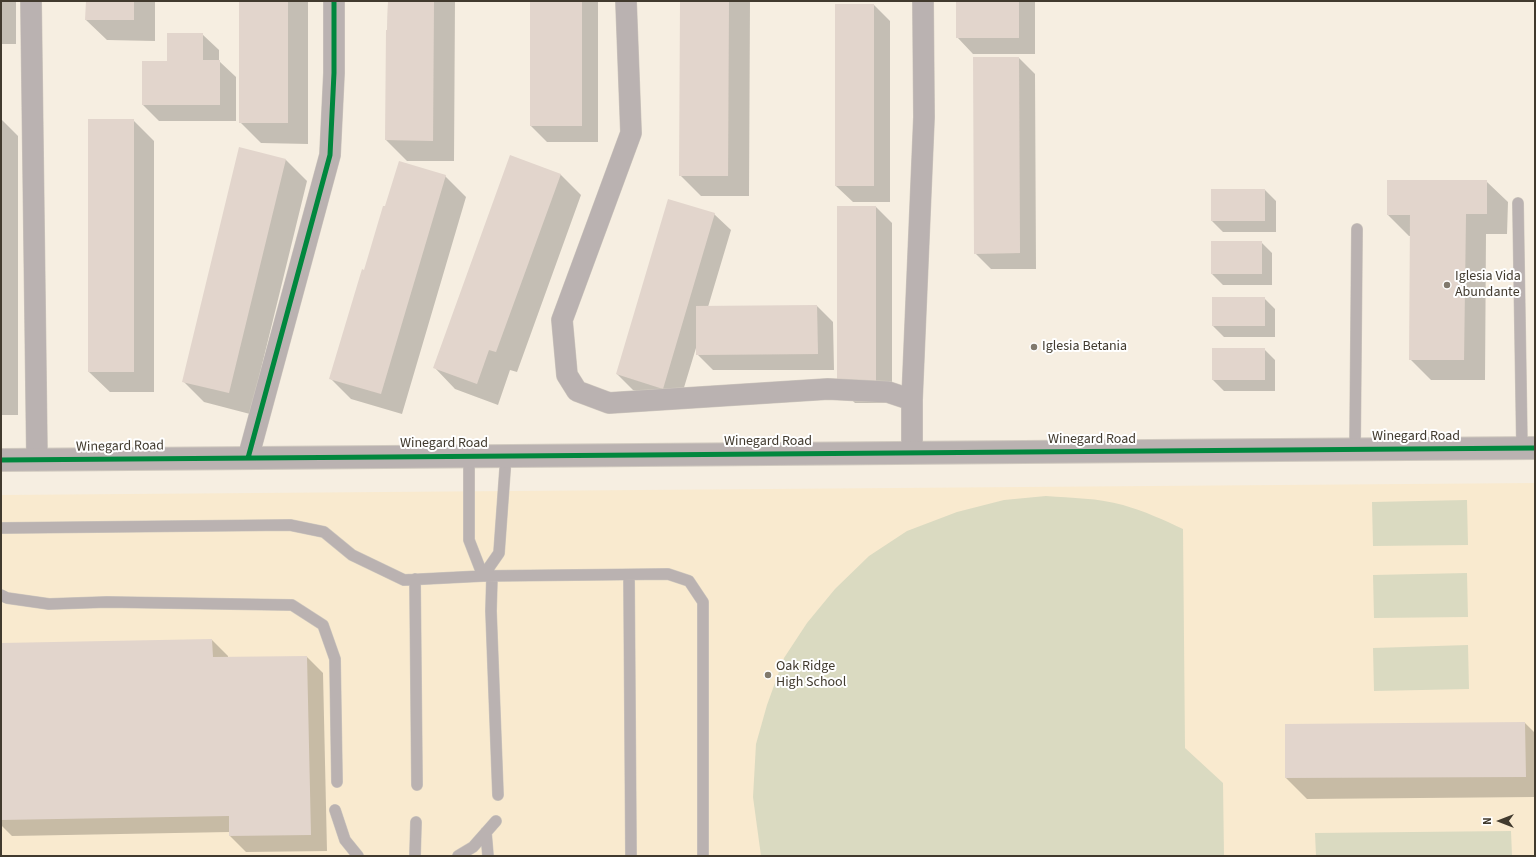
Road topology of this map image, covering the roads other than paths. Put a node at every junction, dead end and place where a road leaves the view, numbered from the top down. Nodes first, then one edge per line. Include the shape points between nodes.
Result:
1 (31, 1) edge
2 (334, 1) edge
3 (626, 1) edge
4 (923, 1) edge
5 (1518, 203) dead end
6 (1356, 229) dead end
7 (912, 400) junction
8 (1529, 448) edge
9 (1355, 450) junction
10 (912, 453) junction
11 (469, 456) junction
12 (506, 456) junction
13 (248, 458) junction
14 (1, 460) edge
15 (37, 460) junction
16 (1, 528) edge
17 (629, 575) junction
18 (487, 576) junction
19 (415, 579) junction
20 (1, 595) edge
21 (337, 782) dead end
22 (417, 785) dead end
23 (498, 795) dead end
24 (335, 810) dead end
25 (496, 821) dead end
26 (416, 822) dead end
27 (486, 832) junction
28 (358, 856) edge
29 (415, 856) edge
30 (458, 856) edge
31 (488, 856) edge
32 (631, 856) edge
33 (703, 856) edge

1 - 15 street
2 - 13 street via 330,155
3 - 7 street via 631,133 562,320 567,375 577,391 608,403 828,389 888,392
4 - 7 street via 924,117
5 - 8 lane
6 - 9 lane
7 - 10 street
8 - 9 street, Winegard Road
9 - 10 street, Winegard Road
10 - 12 street, Winegard Road
11 - 12 street, Winegard Road
11 - 13 street, Winegard Road
11 - 18 lane via 469,540
12 - 18 lane via 499,553
13 - 15 street, Winegard Road
14 - 15 street, Winegard Road
16 - 19 lane via 290,526 324,532 352,554 404,580
17 - 18 lane
17 - 32 lane
17 - 33 lane via 668,574 690,581 704,602
18 - 19 lane
18 - 23 lane via 491,611
19 - 22 lane
20 - 21 lane via 49,604 107,602 292,605 323,625 334,659
24 - 28 lane via 345,840
25 - 27 lane
26 - 29 lane
27 - 30 lane via 473,846
27 - 31 lane

